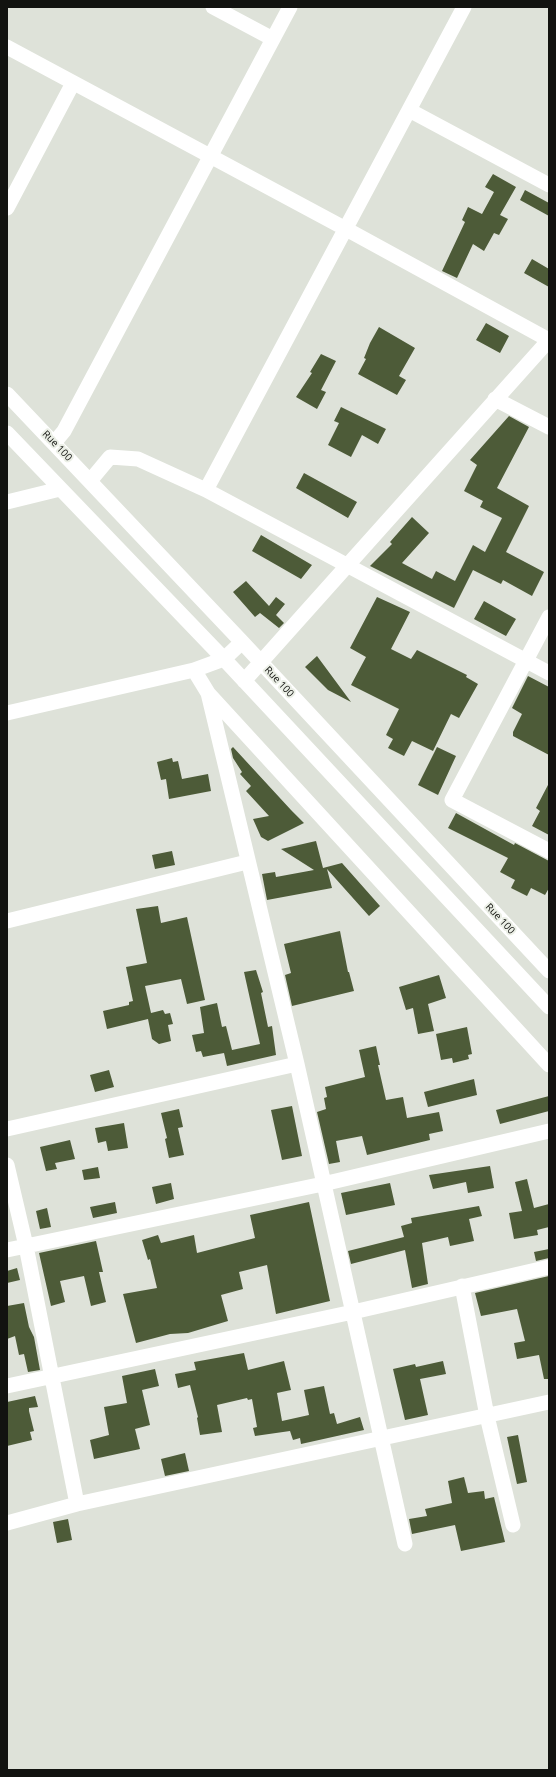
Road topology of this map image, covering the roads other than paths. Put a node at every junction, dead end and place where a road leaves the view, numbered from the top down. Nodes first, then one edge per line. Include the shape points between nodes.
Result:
1 (213, 7) edge
2 (290, 7) edge
3 (464, 7) edge
4 (273, 39) junction
5 (7, 48) edge
6 (73, 83) junction
7 (409, 110) junction
8 (210, 156) junction
9 (549, 185) edge
10 (8, 204) edge
11 (346, 229) junction
12 (549, 340) edge
13 (7, 394) edge
14 (495, 399) junction
15 (549, 427) edge
16 (7, 433) edge
17 (54, 443) junction
18 (90, 481) junction
19 (60, 489) junction
20 (206, 490) junction
21 (7, 502) edge
22 (348, 566) junction
23 (549, 617) edge
24 (242, 642) junction
25 (224, 659) junction
26 (526, 661) junction
27 (261, 663) junction
28 (194, 670) junction
29 (549, 673) edge
30 (244, 681) junction
31 (208, 693) junction
32 (7, 713) edge
33 (549, 851) edge
34 (247, 862) junction
35 (7, 921) edge
36 (549, 971) edge
37 (549, 1007) edge
38 (297, 1064) junction
39 (549, 1065) edge
40 (7, 1129) edge
41 (549, 1131) edge
42 (7, 1165) edge
43 (323, 1184) junction
44 (26, 1246) junction
45 (7, 1250) edge
46 (549, 1267) edge
47 (462, 1286) junction
48 (353, 1312) junction
49 (53, 1376) junction
50 (7, 1386) edge
51 (549, 1402) edge
52 (487, 1416) junction
53 (382, 1438) junction
54 (77, 1504) junction
55 (7, 1523) edge
56 (513, 1525) dead end
57 (405, 1544) dead end

1 - 4 street
2 - 4 street
3 - 7 street
4 - 8 street
5 - 6 street
6 - 8 street
6 - 10 street
7 - 9 street
7 - 11 street
8 - 11 street
8 - 17 street via 64,431
11 - 12 street
11 - 20 street
12 - 14 street
13 - 17 street, Rue 100
14 - 15 street
14 - 22 street
16 - 19 street
17 - 18 street, Rue 100
18 - 20 street via 110,457 138,459
18 - 24 street, Rue 100
19 - 21 street
19 - 25 street
20 - 22 street
22 - 26 street
22 - 27 street
23 - 26 street
24 - 25 street
24 - 27 street, Rue 100
25 - 28 street
25 - 30 street
26 - 29 street
26 - 33 street via 452,800
27 - 30 street
27 - 36 street, Rue 100
28 - 31 street
28 - 32 street
30 - 37 street
31 - 34 street
31 - 39 street
34 - 35 street
34 - 38 street
38 - 40 street
38 - 43 street
41 - 43 street
42 - 44 street
43 - 44 street
43 - 48 street
44 - 45 street
44 - 49 street
46 - 47 street
47 - 48 street
47 - 52 street
48 - 49 street
48 - 53 street
49 - 50 street
49 - 54 street
51 - 52 street
52 - 53 street
52 - 56 street
53 - 54 street
53 - 57 street
54 - 55 street

